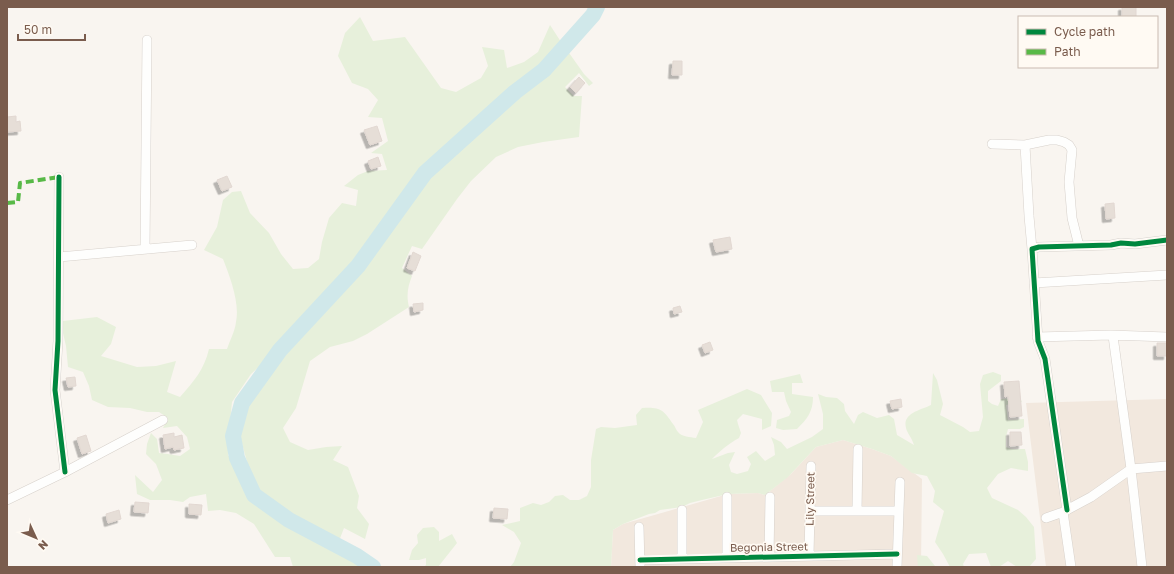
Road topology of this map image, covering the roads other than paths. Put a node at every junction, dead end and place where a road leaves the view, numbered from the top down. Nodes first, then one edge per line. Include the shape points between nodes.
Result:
1 (146, 40) dead end
2 (992, 144) dead end
3 (1025, 145) junction
4 (59, 177) dead end
5 (1167, 240) edge
6 (192, 245) dead end
7 (1079, 246) junction
8 (145, 249) junction
9 (1032, 249) junction
10 (58, 257) junction
11 (1167, 275) edge
12 (1034, 284) junction
13 (1113, 336) junction
14 (1037, 337) junction
15 (1167, 337) edge
16 (163, 420) dead end
17 (858, 449) dead end
18 (811, 466) dead end
19 (1167, 466) edge
20 (1131, 469) junction
21 (65, 472) junction
22 (900, 482) dead end
23 (770, 496) dead end
24 (727, 497) dead end
25 (7, 500) edge
26 (682, 510) dead end
27 (811, 511) junction
28 (857, 511) junction
29 (899, 511) junction
30 (1065, 511) junction
31 (1046, 518) dead end
32 (639, 527) dead end
33 (897, 554) junction
34 (809, 556) junction
35 (769, 557) junction
36 (727, 558) junction
37 (682, 559) junction
38 (640, 563) edge
39 (897, 567) edge
40 (1072, 567) edge
41 (1142, 567) edge

1 - 8 street
2 - 3 street
3 - 7 street via 1057,140 1069,145 1072,150 1069,182 1072,218
3 - 9 street
4 - 10 street
5 - 7 street
6 - 8 street
7 - 9 street
8 - 10 street
9 - 12 street
10 - 21 street via 55,390
11 - 12 street
12 - 14 street
13 - 14 street
13 - 15 street
13 - 20 street
14 - 30 street via 1045,359
16 - 21 street
17 - 28 street
18 - 27 street, Lily Street
19 - 20 street
20 - 30 street via 1091,497
20 - 41 street
21 - 25 street
22 - 29 street
23 - 35 street
24 - 36 street
26 - 37 street
27 - 28 street
27 - 34 street, Lily Street
28 - 29 street
29 - 33 street
30 - 31 street
30 - 40 street
32 - 38 street
33 - 34 street, Begonia Street
33 - 39 street
34 - 35 street, Begonia Street
35 - 36 street, Begonia Street
36 - 37 street, Begonia Street
37 - 38 street, Begonia Street

